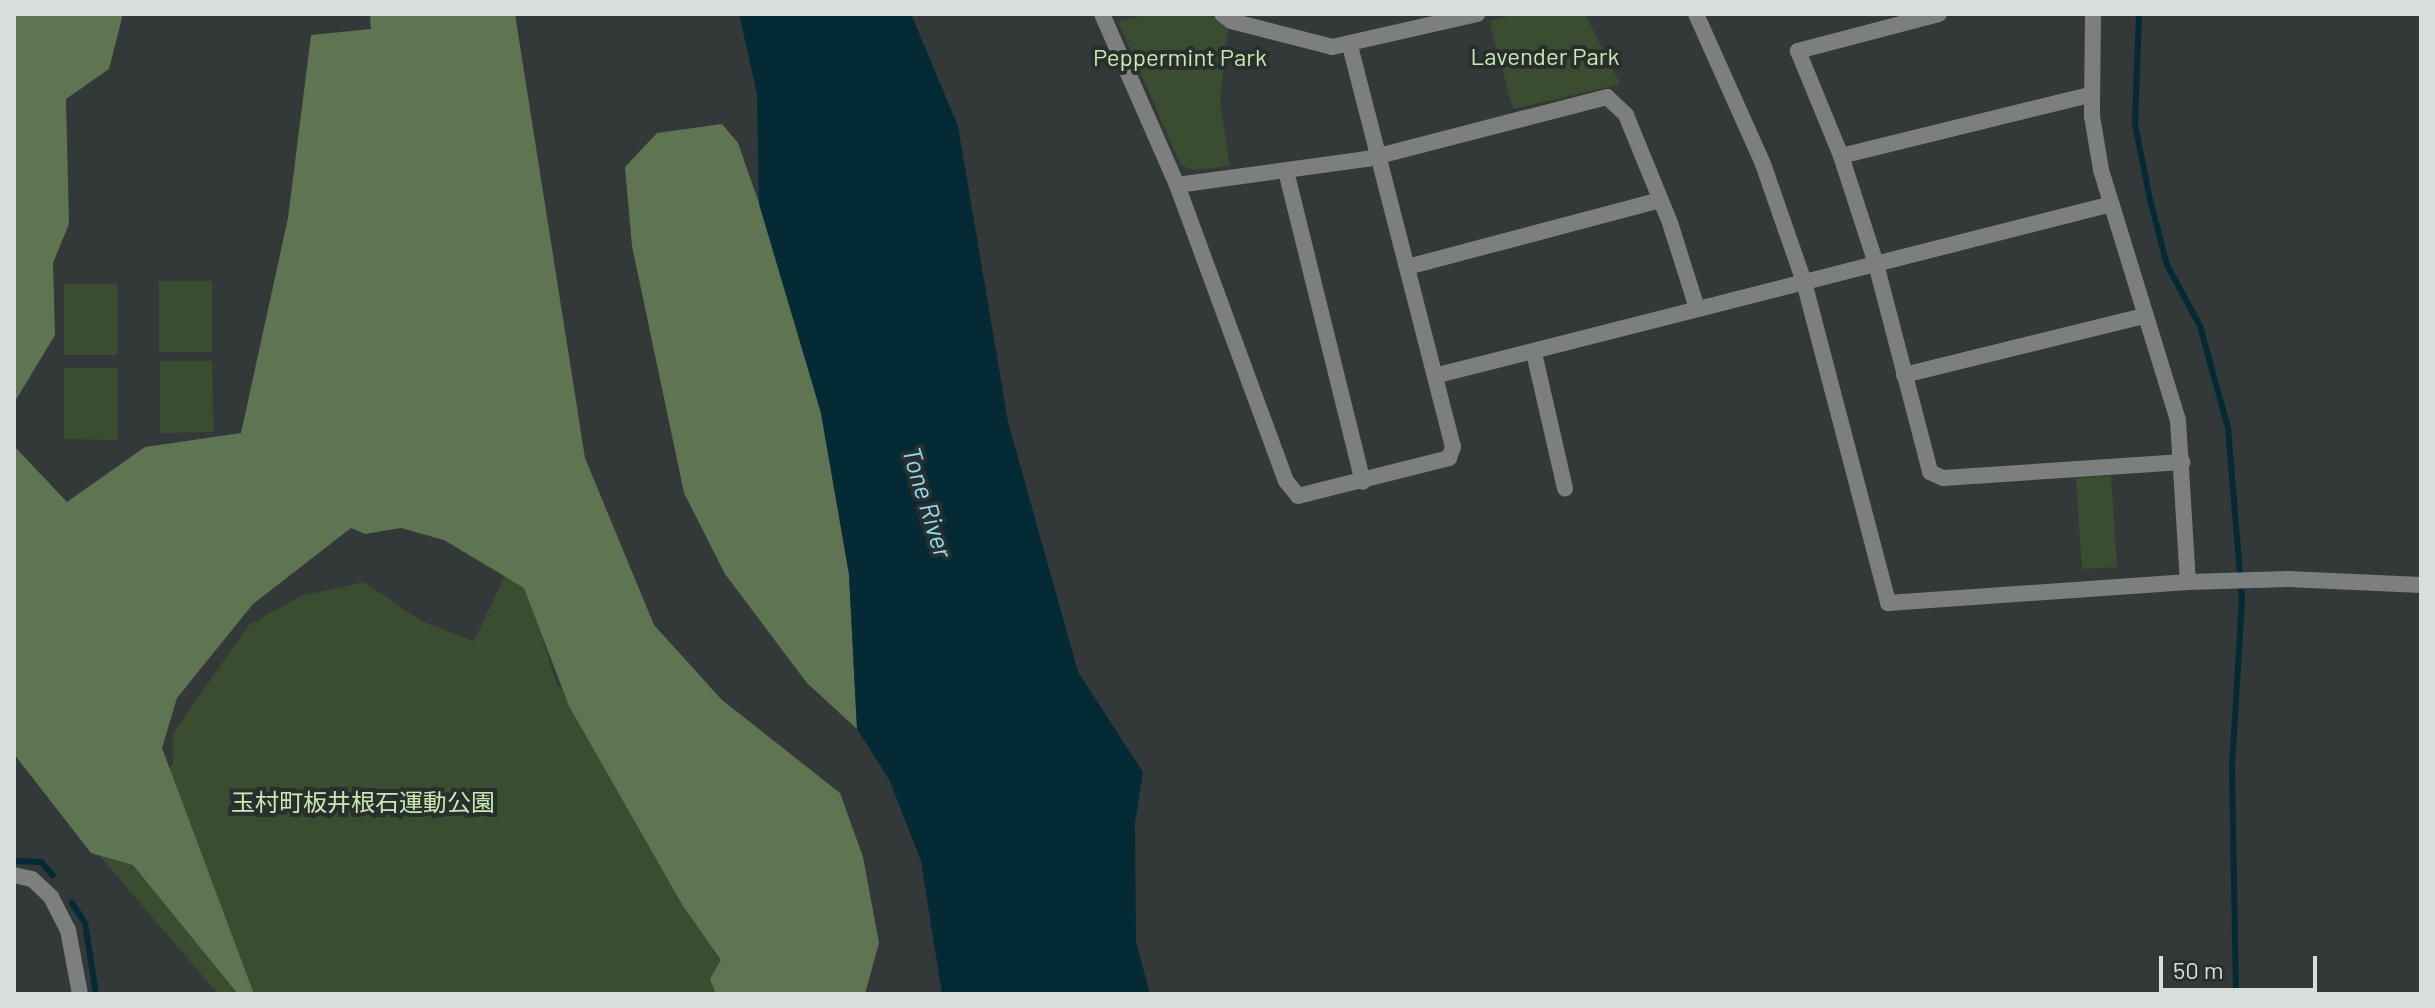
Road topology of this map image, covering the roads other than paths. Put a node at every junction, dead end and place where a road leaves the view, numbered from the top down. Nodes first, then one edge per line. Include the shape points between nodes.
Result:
1 (1102, 14) edge
2 (1222, 14) edge
3 (1477, 14) edge
4 (1696, 14) edge
5 (1939, 14) edge
6 (2093, 14) edge
7 (1272, 22) edge
8 (1350, 47) junction
9 (2089, 95) junction
10 (1382, 155) junction
11 (1841, 156) junction
12 (1286, 171) junction
13 (1177, 185) junction
14 (1660, 200) junction
15 (2112, 204) junction
16 (1876, 264) junction
17 (1411, 266) junction
18 (1804, 282) junction
19 (1697, 308) junction
20 (2144, 316) junction
21 (1534, 353) junction
22 (1438, 375) junction
23 (1904, 375) junction
24 (2182, 462) junction
25 (1363, 482) junction
26 (1565, 488) dead end
27 (2188, 582) junction
28 (2421, 585) edge
29 (14, 875) edge
30 (80, 994) edge

1 - 13 street
2 - 7 street
3 - 8 street
4 - 18 street via 1763,164
5 - 11 street via 1798,51
6 - 9 street
7 - 8 street via 1332,47
8 - 10 street
9 - 11 street
9 - 15 street
10 - 12 street
10 - 14 street via 1607,97 1626,115
10 - 17 street
11 - 16 street
12 - 13 street
12 - 25 street
13 - 25 street via 1289,489 1303,496
14 - 17 street
14 - 19 street
15 - 16 street
15 - 20 street
16 - 18 street
16 - 23 street
17 - 22 street
18 - 19 street
18 - 27 street via 1888,603
19 - 21 street
20 - 23 street
20 - 24 street via 2175,405
21 - 22 street
21 - 26 street
22 - 25 street via 1453,447 1449,458
23 - 24 street via 1926,465 1935,477
24 - 27 street
27 - 28 street
29 - 30 street via 32,879 51,897 68,930

